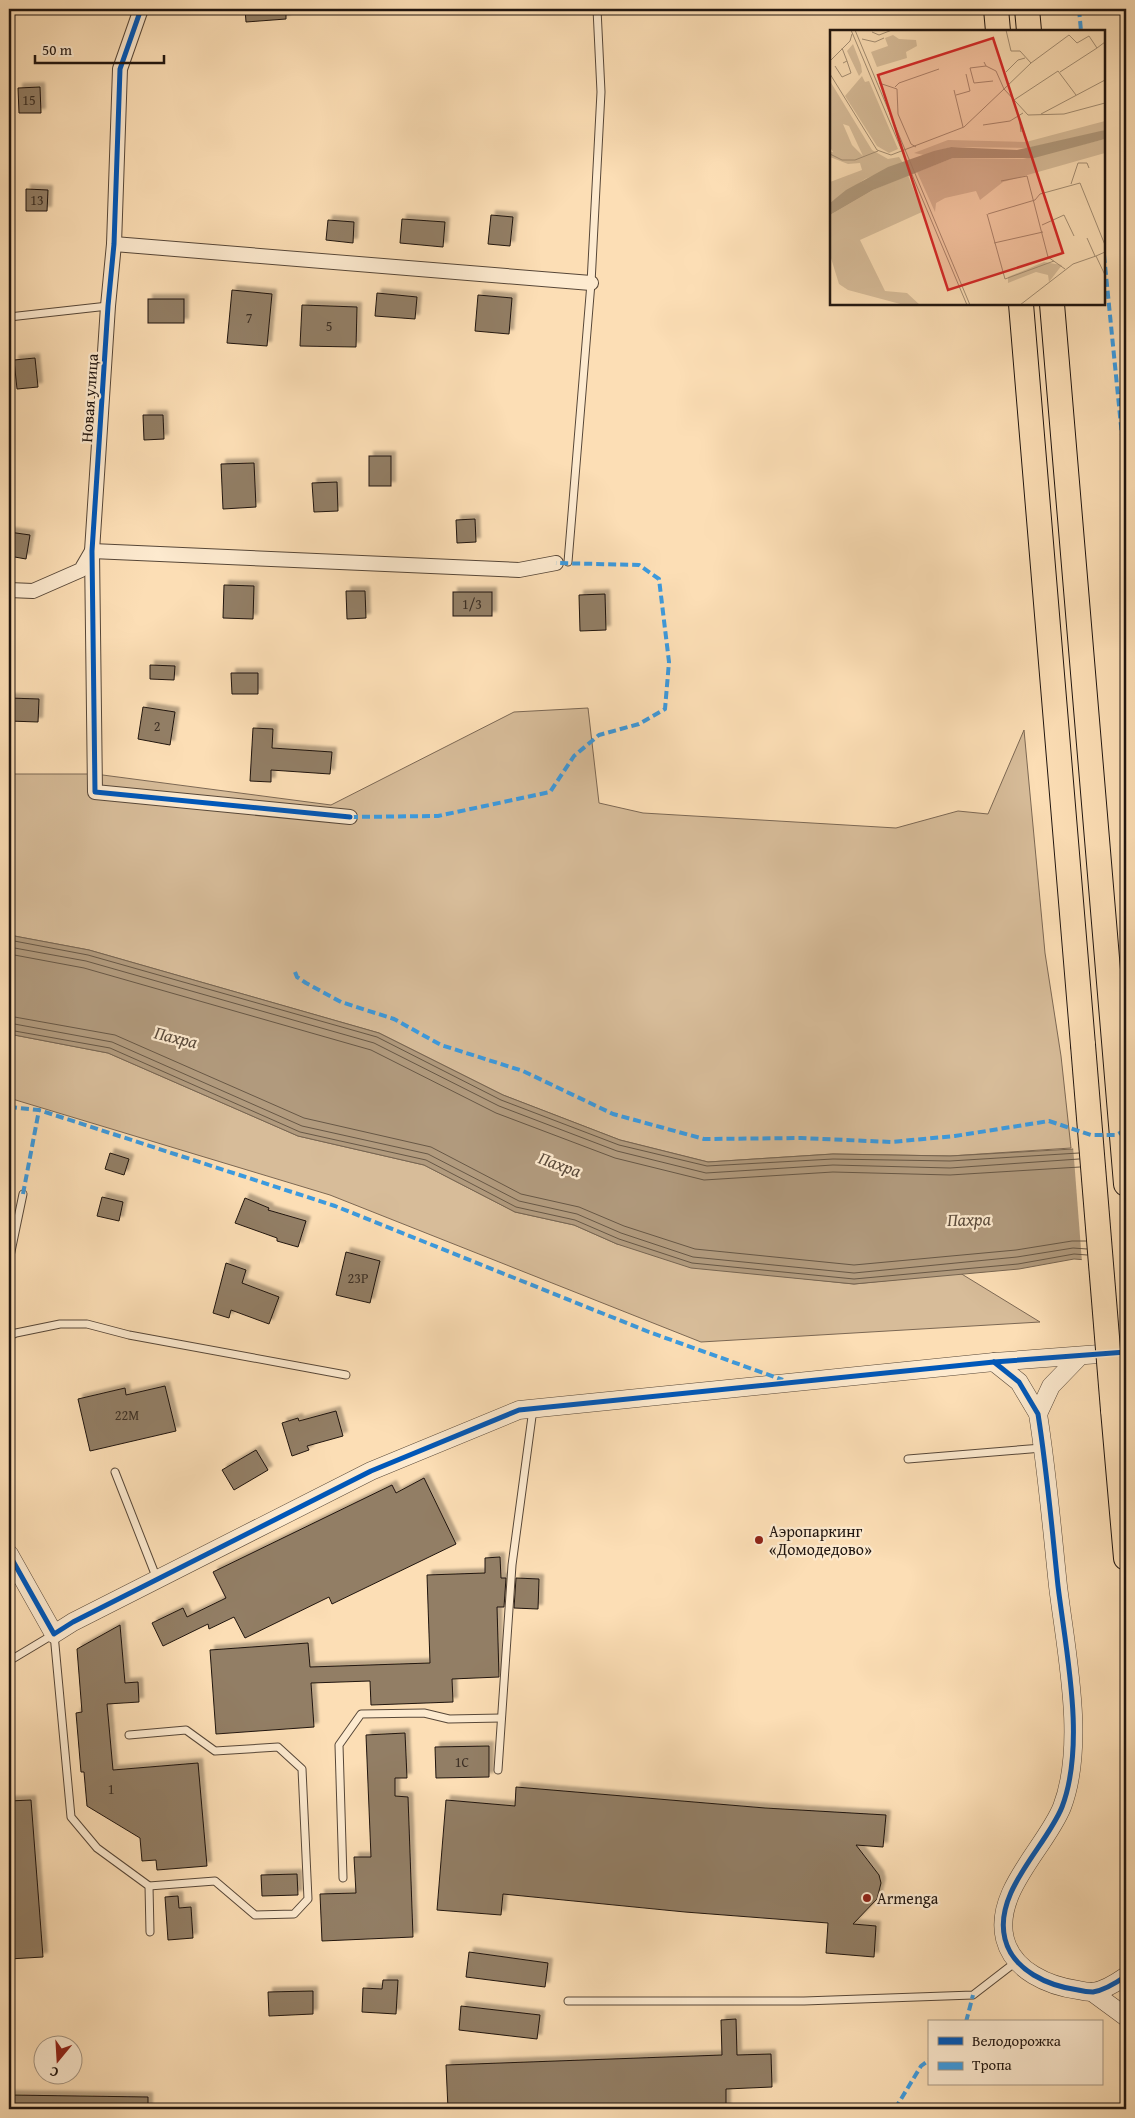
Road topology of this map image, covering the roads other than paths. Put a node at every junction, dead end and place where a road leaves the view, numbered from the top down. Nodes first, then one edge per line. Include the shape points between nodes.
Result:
1 (141, 9) edge
2 (597, 9) edge
3 (996, 9) edge
4 (1027, 9) edge
5 (998, 30) edge
6 (1029, 30) edge
7 (114, 244) junction
8 (591, 283) junction
9 (1021, 305) edge
10 (1052, 305) edge
11 (108, 306) junction
12 (9, 317) edge
13 (92, 551) junction
14 (562, 562) joint
15 (9, 590) edge
16 (350, 816) dead end
17 (1126, 1184) edge
18 (23, 1194) dead end
19 (9, 1261) edge
20 (9, 1336) edge
21 (1126, 1352) edge
22 (1080, 1356) junction
23 (994, 1362) junction
24 (346, 1375) dead end
25 (533, 1409) junction
26 (1038, 1414) junction
27 (1042, 1448) junction
28 (908, 1459) dead end
29 (115, 1472) dead end
30 (9, 1554) edge
31 (1126, 1558) edge
32 (157, 1580) junction
33 (54, 1634) junction
34 (9, 1661) edge
35 (501, 1718) junction
36 (129, 1735) dead end
37 (498, 1770) dead end
38 (343, 1878) dead end
39 (149, 1886) junction
40 (150, 1932) dead end
41 (1017, 1961) junction
42 (1126, 1976) edge
43 (1092, 1992) junction
44 (568, 2001) dead end
45 (1126, 2017) edge

1 - 7 street, Новая улица via 120,69
2 - 8 lane via 601,92
3 - 5 highway
4 - 6 highway
7 - 8 street
7 - 11 street, Новая улица
8 - 14 lane
9 - 31 highway, bridge
10 - 17 highway
11 - 12 lane
11 - 13 street, Новая улица
13 - 14 street via 519,570
13 - 15 street via 80,570 33,591
13 - 16 street, Новая улица via 95,792
18 - 19 lane
20 - 24 lane via 60,1324 87,1324 129,1335
21 - 22 street
22 - 23 street
22 - 26 street via 1051,1386
23 - 25 street
23 - 26 street via 1019,1382
25 - 32 street via 519,1410 371,1471
25 - 35 lane via 512,1565
26 - 27 street
27 - 28 lane
27 - 41 street via 1073,1717 1072,1768 1062,1807 1010,1895 1004,1919 1004,1938
29 - 32 lane
30 - 33 street
32 - 33 street
33 - 34 lane
33 - 39 lane via 71,1817 97,1848
35 - 37 lane
35 - 38 lane via 449,1719 424,1713 361,1714 339,1745
36 - 39 lane via 186,1730 215,1751 278,1747 302,1770 308,1899 294,1914 254,1915 215,1881
39 - 40 lane
41 - 43 street via 1039,1979 1062,1988
41 - 44 lane via 973,1996 804,2001
42 - 43 street via 1112,1986
43 - 45 street

